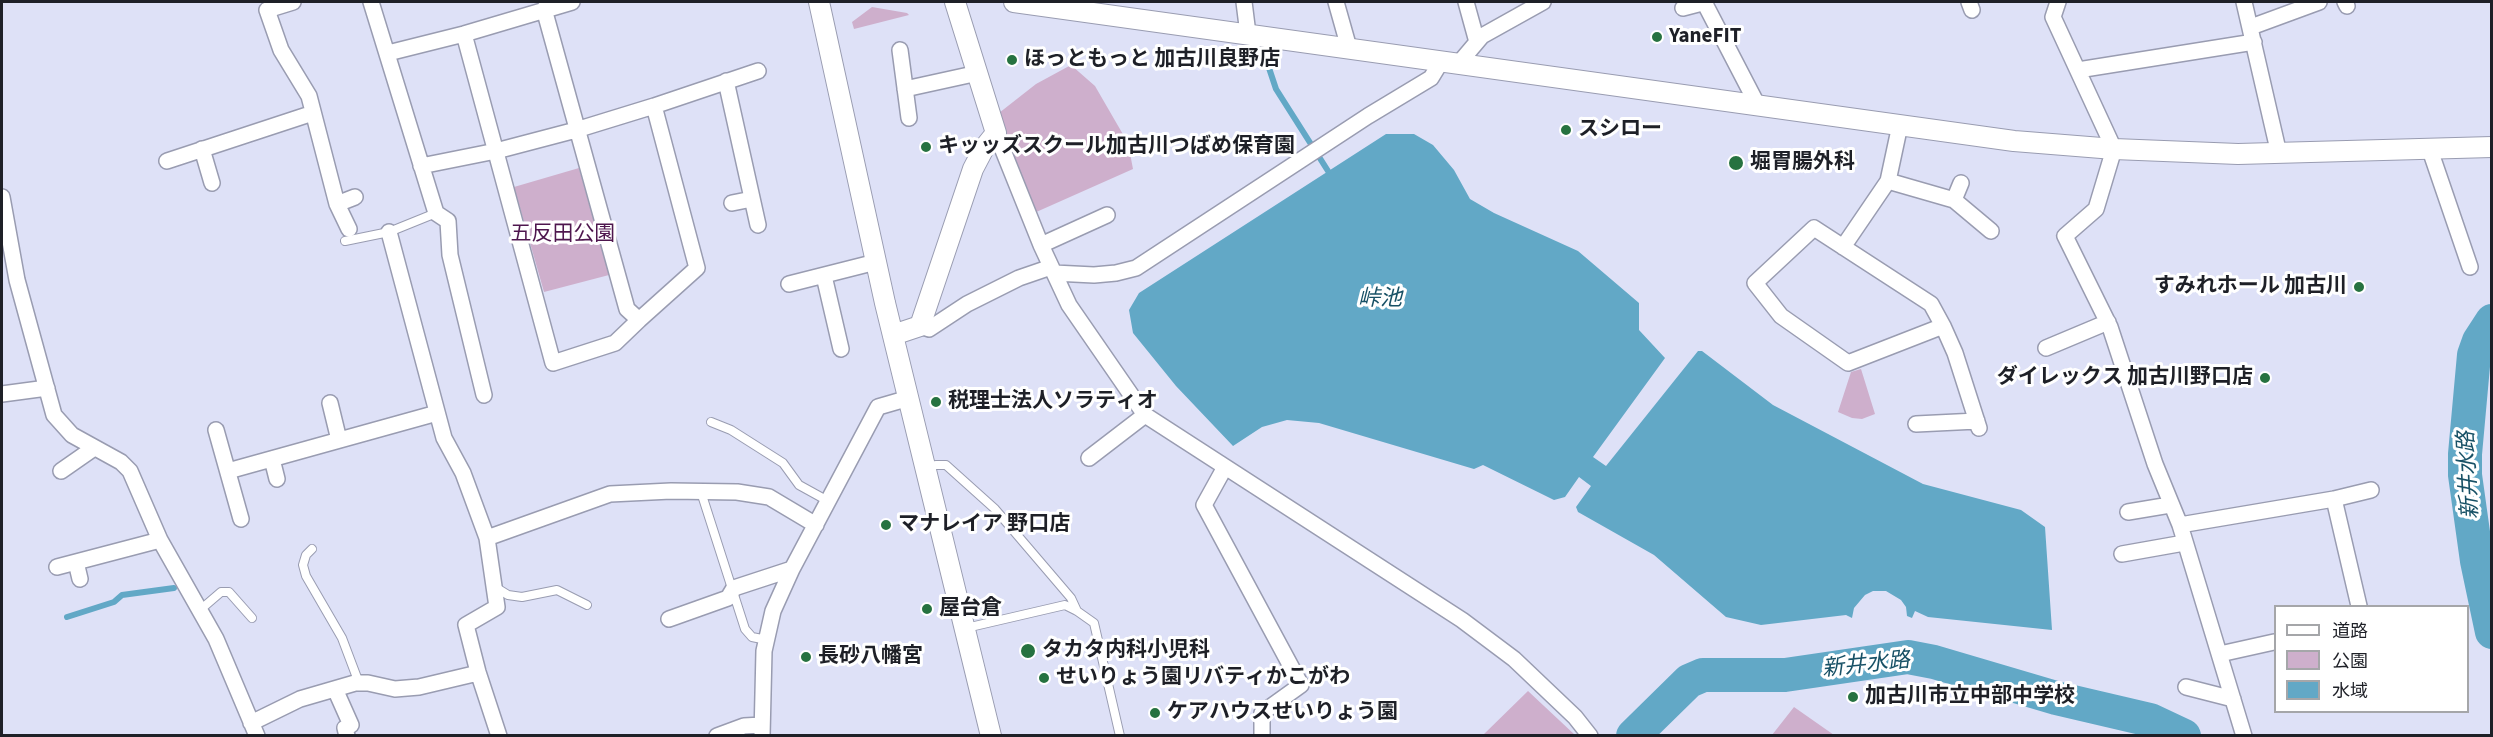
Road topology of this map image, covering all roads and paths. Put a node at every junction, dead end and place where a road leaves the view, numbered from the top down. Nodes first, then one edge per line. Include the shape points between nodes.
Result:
1 (294, 2) edge
2 (371, 2) edge
3 (572, 2) edge
4 (819, 2) edge
5 (955, 2) edge
6 (1014, 2) edge
7 (1244, 2) edge
8 (1336, 2) edge
9 (1466, 2) edge
10 (1541, 2) edge
11 (1705, 2) edge
12 (2058, 2) edge
13 (2244, 2) edge
14 (2319, 2) edge
15 (1683, 8) dead end
16 (544, 9) junction
17 (1248, 33) junction
18 (464, 34) junction
19 (2252, 34) junction
20 (1477, 42) junction
21 (1349, 48) junction
22 (900, 50) dead end
23 (388, 53) junction
24 (1451, 61) junction
25 (2078, 70) junction
26 (758, 71) dead end
27 (978, 73) junction
28 (726, 81) junction
29 (905, 89) junction
30 (654, 106) junction
31 (1758, 106) junction
32 (313, 113) junction
33 (909, 118) dead end
34 (1900, 125) junction
35 (576, 130) junction
36 (996, 134) junction
37 (2492, 147) edge
38 (202, 149) junction
39 (2114, 149) junction
40 (2430, 150) junction
41 (496, 151) junction
42 (2279, 154) junction
43 (167, 161) dead end
44 (421, 166) junction
45 (1888, 181) junction
46 (212, 183) dead end
47 (1961, 183) dead end
48 (2, 197) edge
49 (355, 197) dead end
50 (752, 199) junction
51 (1954, 200) junction
52 (732, 203) dead end
53 (338, 204) junction
54 (436, 213) junction
55 (1107, 215) dead end
56 (758, 225) dead end
57 (1991, 231) dead end
58 (389, 232) junction
59 (347, 235) joint
60 (1041, 245) junction
61 (1844, 247) junction
62 (876, 262) junction
63 (2470, 267) dead end
64 (1052, 270) junction
65 (824, 276) junction
66 (789, 284) dead end
67 (639, 320) junction
68 (2108, 322) junction
69 (920, 326) junction
70 (1943, 326) junction
71 (893, 334) junction
72 (2046, 348) dead end
73 (841, 349) dead end
74 (47, 388) junction
75 (2, 394) edge
76 (484, 395) dead end
77 (909, 398) junction
78 (330, 403) dead end
79 (437, 413) junction
80 (1144, 415) junction
81 (711, 422) dead end
82 (1916, 424) dead end
83 (216, 430) dead end
84 (339, 440) junction
85 (94, 448) junction
86 (1089, 458) dead end
87 (272, 459) junction
88 (936, 465) dead end
89 (1225, 467) junction
90 (61, 471) dead end
91 (228, 471) junction
92 (277, 479) dead end
93 (2371, 490) dead end
94 (701, 492) junction
95 (2334, 498) junction
96 (828, 501) junction
97 (2170, 505) junction
98 (2128, 512) dead end
99 (241, 519) dead end
100 (816, 525) junction
101 (2180, 525) junction
102 (487, 538) junction
103 (160, 540) junction
104 (2184, 543) junction
105 (312, 549) dead end
106 (2122, 554) dead end
107 (76, 562) junction
108 (57, 567) dead end
109 (792, 568) junction
110 (80, 579) dead end
111 (494, 586) junction
112 (734, 588) junction
113 (587, 605) dead end
114 (2359, 605) edge
115 (200, 610) junction
116 (1077, 611) junction
117 (252, 618) dead end
118 (669, 619) dead end
119 (965, 628) junction
120 (767, 640) junction
121 (2274, 642) dead end
122 (2220, 654) junction
123 (478, 673) junction
124 (359, 683) junction
125 (2186, 687) dead end
126 (335, 689) junction
127 (2233, 699) junction
128 (254, 729) edge
129 (762, 730) edge
130 (347, 735) edge
131 (499, 735) edge
132 (717, 735) edge
133 (991, 735) edge
134 (1120, 735) edge
135 (1262, 735) edge
136 (1590, 735) edge
137 (2244, 735) edge

1 - 32 street via 267,10 281,50 309,96
2 - 23 street
3 - 16 street
4 - 62 street
5 - 27 street
6 - 17 street
7 - 17 street
8 - 21 street
9 - 20 street
10 - 20 street
11 - 15 street
11 - 31 street
12 - 25 street via 2054,16
13 - 19 street
14 - 19 street
16 - 18 street
16 - 35 street
17 - 21 street
18 - 23 street
18 - 41 street
19 - 25 street
19 - 42 street
20 - 24 street
21 - 24 street
22 - 29 street
23 - 44 street
24 - 31 street
24 - 64 street via 1431,78 1136,268 1094,275
25 - 39 street
26 - 28 street
27 - 29 street
27 - 36 street
28 - 30 street
28 - 50 street
29 - 33 street
30 - 35 street
30 - 67 street via 697,267
31 - 34 street
32 - 38 street
32 - 53 street
34 - 39 street via 2014,141
34 - 45 street
35 - 41 street
35 - 67 street via 627,309
36 - 60 street
36 - 69 street via 973,169
37 - 40 street
38 - 43 street
38 - 46 street
39 - 42 street
39 - 68 street via 2096,209 2065,236
40 - 42 street
40 - 63 street
41 - 44 street
41 - 67 street via 553,363 615,343
44 - 54 street
45 - 51 street
45 - 61 street
47 - 51 street
48 - 74 street via 17,280
49 - 53 street
50 - 52 street
50 - 56 street
51 - 57 street
53 - 59 street
54 - 58 lane
54 - 76 street via 448,221 450,255
55 - 60 street
58 - 59 lane
58 - 79 street
60 - 64 street
61 - 70 street via 1931,304
61 - 70 street via 1814,228 1755,283 1781,316 1848,363
62 - 65 street
62 - 71 street
64 - 69 street via 1009,283 929,329
64 - 80 street via 1069,305
65 - 66 street
65 - 73 street
68 - 72 street
68 - 97 street
69 - 71 street
70 - 82 street via 1978,424
71 - 77 street
74 - 75 street
74 - 85 street via 54,414 62,425
77 - 96 street via 878,407
77 - 119 street
78 - 84 street
79 - 84 street
79 - 102 street
80 - 86 street
80 - 89 street
81 - 96 lane via 783,463 799,485
83 - 91 street
84 - 87 street
85 - 90 street
85 - 103 street via 130,471
87 - 91 street
87 - 92 street
88 - 116 lane via 946,465 995,508 1071,598
89 - 135 street via 1204,505 1301,685 1262,713
89 - 136 street via 1462,620 1514,659
91 - 99 street
93 - 95 street
94 - 100 street via 769,496
94 - 102 street via 610,494
94 - 112 lane
95 - 101 street
95 - 114 street
96 - 100 street
97 - 98 street
97 - 101 street
100 - 109 street
101 - 104 street
102 - 111 street
103 - 107 street
103 - 115 street
104 - 106 street
104 - 122 street
105 - 124 lane via 303,565 306,576 342,638
107 - 108 street
107 - 110 street
109 - 112 street
109 - 120 street via 773,611
111 - 113 lane via 508,595 522,597 557,590
111 - 123 street via 497,607 466,625
112 - 118 street via 728,598
112 - 120 lane via 748,634
115 - 117 lane via 221,592 229,592
115 - 128 street
116 - 119 lane via 1065,605
116 - 134 lane via 1094,623
119 - 133 street
120 - 129 street
121 - 122 street
122 - 127 street
123 - 124 street via 419,687 395,689
123 - 131 street
124 - 126 street
125 - 127 street
126 - 128 street via 300,699
126 - 130 street via 351,725 345,728
127 - 137 street
129 - 132 street via 744,726

